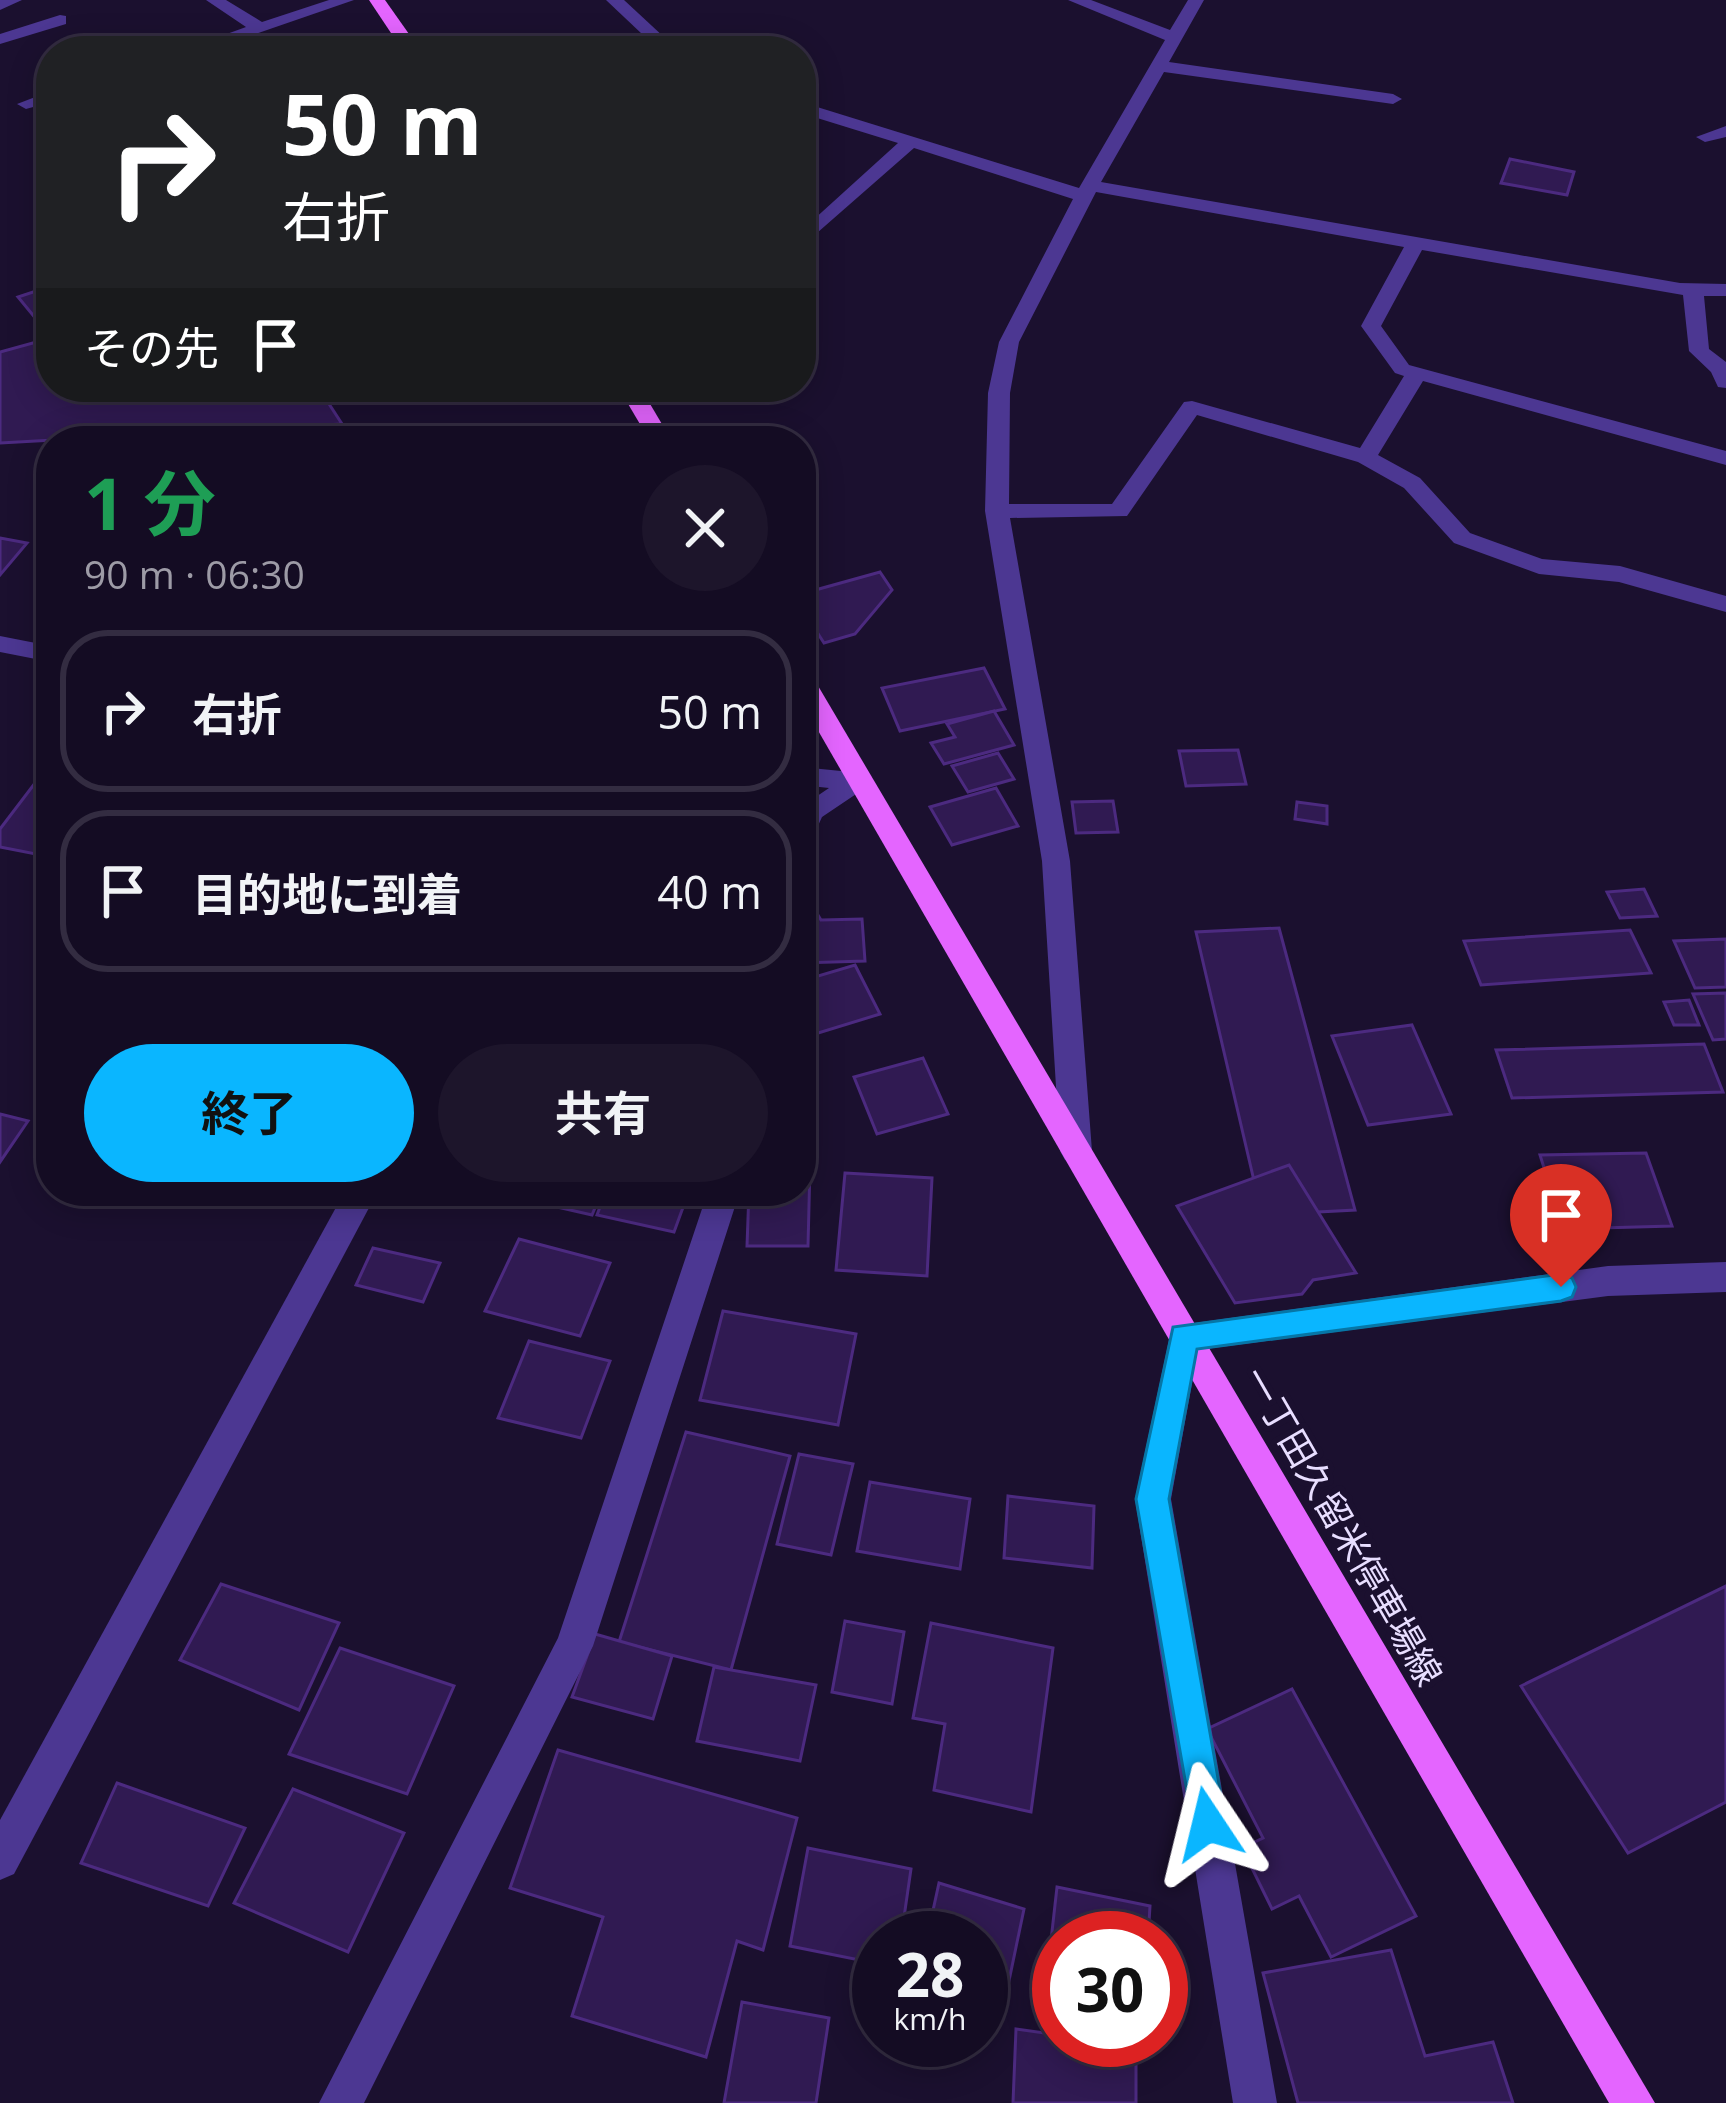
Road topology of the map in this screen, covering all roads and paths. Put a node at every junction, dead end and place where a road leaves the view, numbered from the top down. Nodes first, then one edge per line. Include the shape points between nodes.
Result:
1 (14, 0) edge
2 (214, 0) edge
3 (346, 0) edge
4 (377, 0) edge
5 (614, 0) edge
6 (1076, 0) edge
7 (1196, 0) edge
8 (0, 5) edge
9 (60, 20) dead end
10 (260, 28) junction
11 (235, 36) edge
12 (402, 36) edge
13 (654, 36) edge
14 (1176, 38) junction
15 (0, 39) edge
16 (1161, 66) junction
17 (1394, 99) dead end
18 (36, 101) edge
19 (26, 104) dead end
20 (816, 112) edge
21 (1726, 131) edge
22 (1705, 137) dead end
23 (910, 143) junction
24 (1088, 191) junction
25 (816, 228) edge
26 (1416, 243) junction
27 (1693, 289) junction
28 (1726, 290) edge
29 (1417, 374) junction
30 (1726, 382) edge
31 (1366, 457) junction
32 (1726, 458) edge
33 (997, 511) junction
34 (1726, 604) edge
35 (0, 644) edge
36 (36, 651) edge
37 (816, 705) edge
38 (816, 778) edge
39 (861, 782) junction
40 (816, 809) edge
41 (1076, 1151) junction
42 (354, 1206) edge
43 (719, 1206) edge
44 (1726, 1277) edge
45 (1184, 1336) junction
46 (0, 1860) edge
47 (341, 2103) edge
48 (1255, 2103) edge
49 (1633, 2103) edge

1 - 8 street
2 - 10 street
3 - 10 street
4 - 12 main road
5 - 13 street
6 - 14 street
7 - 14 street
9 - 15 street
10 - 11 street
14 - 16 street
16 - 17 street
16 - 24 street
18 - 19 street
20 - 23 street
21 - 22 street
23 - 24 street
23 - 25 street
24 - 26 street
24 - 33 street via 1009,342 999,393
26 - 27 street
26 - 29 street via 1371,326 1402,369
27 - 28 street
27 - 30 street via 1699,351
29 - 31 street
29 - 32 street
31 - 33 street via 1192,407 1119,511
31 - 34 street via 1412,483 1462,538 1539,566 1620,574
33 - 41 street via 1056,861
35 - 36 street
37 - 39 main road, 一丁田久留米停車場線
38 - 39 street
39 - 40 street
39 - 41 main road, 一丁田久留米停車場線
41 - 45 main road, 一丁田久留米停車場線
42 - 46 street
43 - 47 street via 574,1646
44 - 45 street via 1608,1281
45 - 48 street via 1153,1499
45 - 49 main road, 一丁田久留米停車場線

